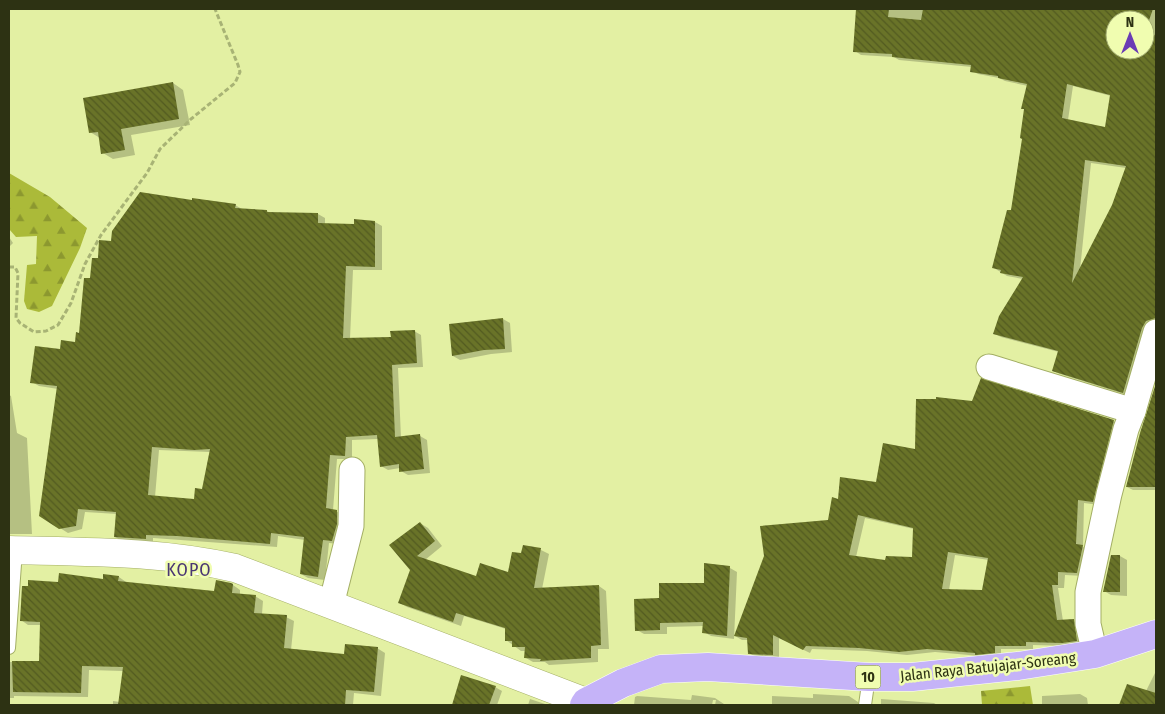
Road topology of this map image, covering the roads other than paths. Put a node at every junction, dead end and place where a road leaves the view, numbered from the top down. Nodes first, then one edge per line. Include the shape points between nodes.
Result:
1 (1156, 332) edge
2 (989, 367) dead end
3 (1133, 411) junction
4 (352, 470) dead end
5 (12, 550) edge
6 (332, 605) junction
7 (1156, 634) edge
8 (9, 648) edge
9 (1095, 654) junction
10 (869, 677) junction
11 (585, 704) edge
12 (865, 705) edge

1 - 3 street
2 - 3 street
3 - 9 street via 1109,494 1088,592 1088,624
4 - 6 street via 351,526
5 - 6 street via 161,555 212,562
5 - 8 lane
6 - 11 street
7 - 9 highway, Jalan Raya Batujajar-Soreang / 10
9 - 10 highway, Jalan Raya Batujajar-Soreang / 10 via 912,677
10 - 11 highway, Jalan Raya Batujajar-Soreang / 10 via 708,667 661,670 622,683
10 - 12 lane

